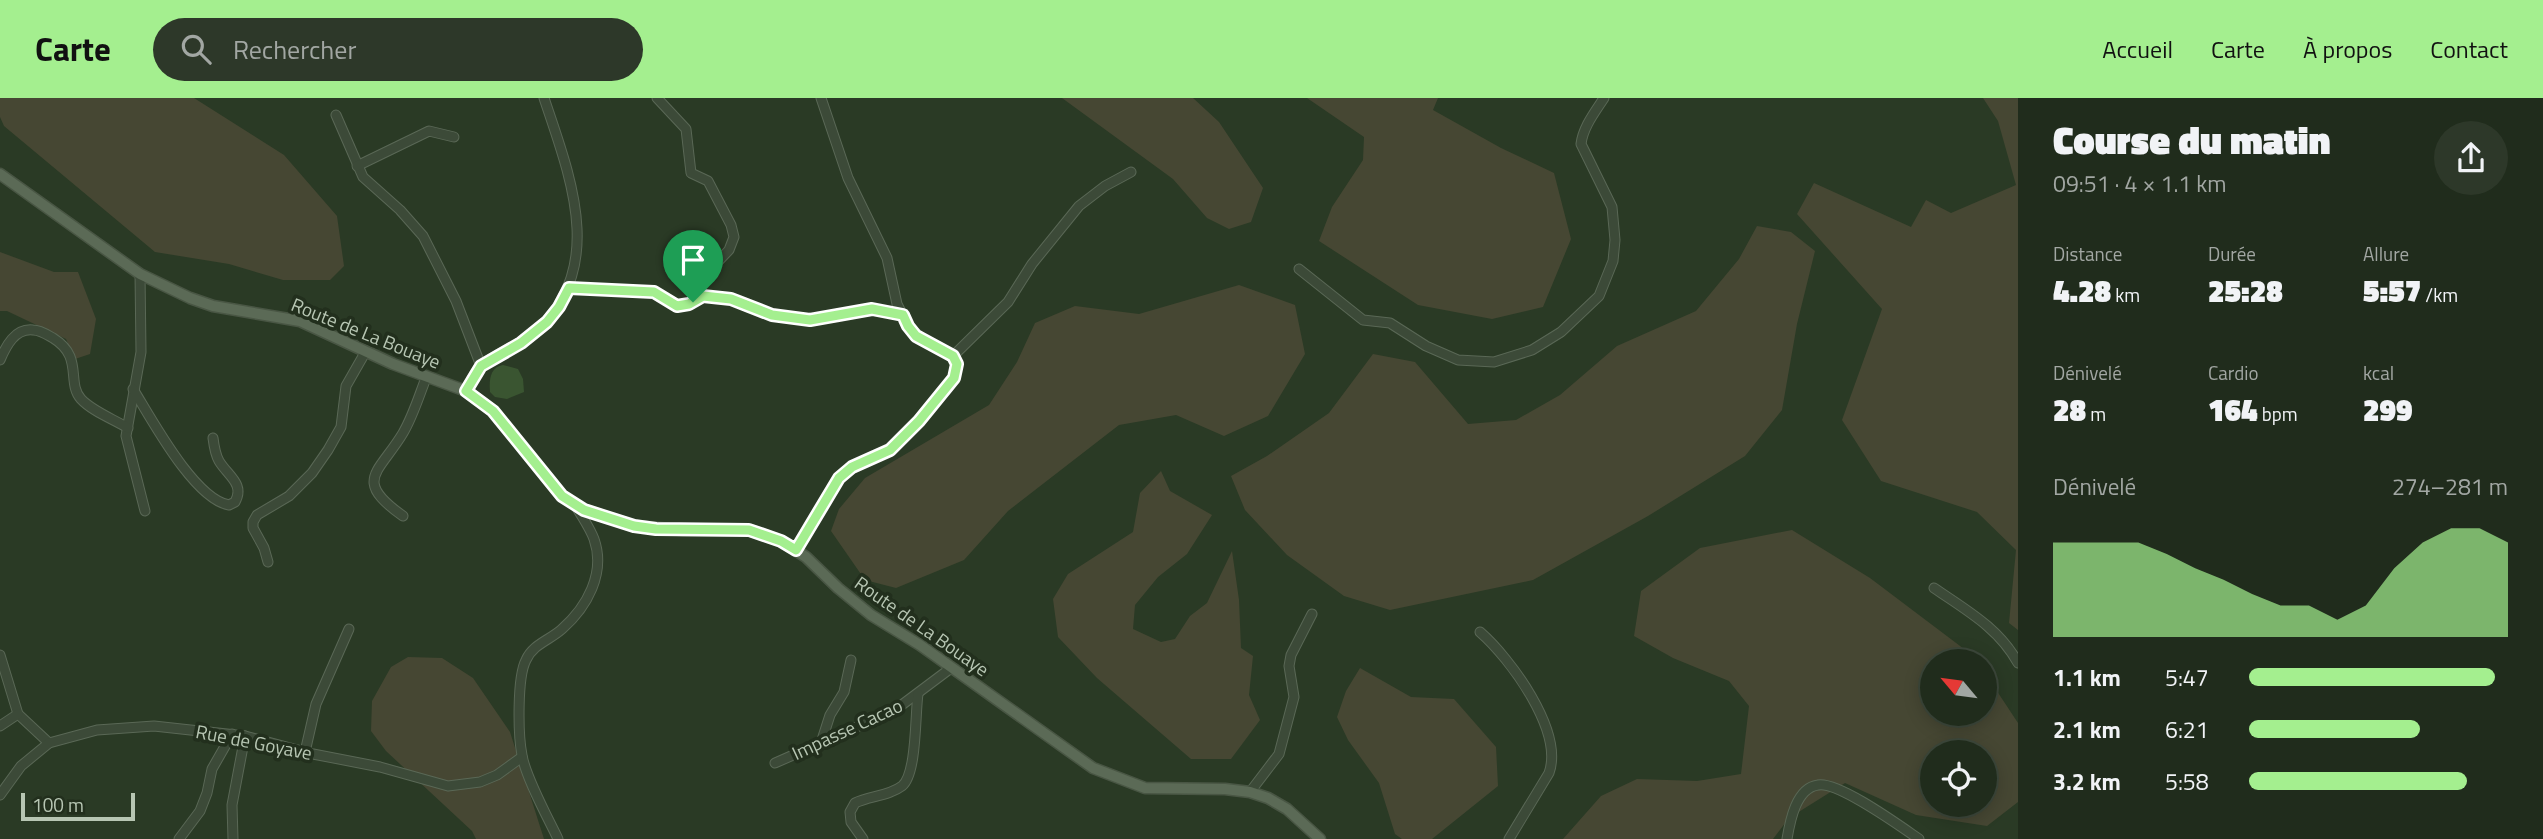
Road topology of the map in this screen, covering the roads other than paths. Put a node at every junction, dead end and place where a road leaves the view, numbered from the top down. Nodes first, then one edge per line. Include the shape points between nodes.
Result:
1 (544, 98) edge
2 (657, 98) edge
3 (821, 98) edge
4 (1604, 98) edge
5 (336, 115) dead end
6 (454, 137) dead end
7 (357, 166) junction
8 (1130, 172) dead end
9 (0, 174) edge
10 (1299, 269) dead end
11 (141, 274) junction
12 (569, 288) junction
13 (693, 302) junction
14 (903, 315) junction
15 (366, 351) junction
16 (953, 356) junction
17 (0, 360) edge
18 (481, 366) junction
19 (426, 377) junction
20 (133, 389) junction
21 (466, 391) junction
22 (128, 428) junction
23 (213, 438) dead end
24 (576, 506) junction
25 (145, 511) dead end
26 (403, 516) dead end
27 (796, 550) junction
28 (268, 562) dead end
29 (1934, 588) dead end
30 (1312, 614) dead end
31 (349, 629) dead end
32 (1480, 632) dead end
33 (0, 655) edge
34 (850, 660) dead end
35 (2018, 663) edge
36 (951, 668) junction
37 (918, 694) junction
38 (18, 714) junction
39 (0, 726) edge
40 (232, 734) junction
41 (245, 736) junction
42 (49, 743) junction
43 (821, 743) junction
44 (304, 752) junction
45 (522, 757) junction
46 (775, 763) dead end
47 (1250, 792) junction
48 (0, 794) edge
49 (179, 839) edge
50 (233, 839) edge
51 (558, 839) edge
52 (863, 839) edge
53 (1320, 839) edge
54 (1509, 839) edge
55 (1787, 839) edge
56 (1919, 839) edge

1 - 12 street via 577,212 578,247
2 - 13 street via 686,129 691,173 708,181 734,237
3 - 14 street via 848,178 887,258
4 - 10 street via 1581,144 1612,207 1613,261 1599,296 1561,332 1532,350 1494,362 1458,360 1390,323 1354,315
5 - 7 street
6 - 7 street via 429,131
7 - 18 street via 423,236 456,301
8 - 16 street via 1079,206 1008,302
9 - 11 main road, Route de La Bouaye
11 - 15 main road, Route de La Bouaye via 213,306 300,321
11 - 20 street via 141,352
12 - 13 street via 654,292 677,306
12 - 18 street via 547,322
13 - 14 street via 703,296 731,299 772,315 810,320 872,309
14 - 16 street via 916,336
15 - 19 main road, Route de La Bouaye
15 - 28 street via 346,386 341,427 328,450 289,496 253,522
16 - 27 street via 957,364 954,378 939,397 890,450 839,478
17 - 22 street via 16,334 44,332 70,356 78,396
18 - 21 street
19 - 21 main road, Route de La Bouaye
19 - 26 street via 411,419 374,475 374,487 382,500
20 - 22 street
20 - 23 street via 170,453 214,499 229,505 238,498 237,485 219,462
21 - 24 main road, Route de La Bouaye via 493,411 562,496
22 - 25 street via 127,447
24 - 27 main road, Route de La Bouaye via 634,526 749,530
24 - 45 street via 594,539 597,578 570,620 526,659 519,683
27 - 36 main road, Route de La Bouaye via 854,602
29 - 35 street via 1981,620 2009,646
30 - 47 street via 1291,655 1294,697 1279,754
31 - 44 street via 316,704
32 - 54 street via 1520,678 1548,732 1553,764
33 - 38 street
34 - 43 street via 844,692
36 - 37 street, Impasse Cacao
36 - 47 main road, Route de La Bouaye via 1067,751 1119,780 1145,788
37 - 43 street, Impasse Cacao
37 - 52 street via 914,749 906,781 890,792 855,803 850,812
38 - 39 street
38 - 42 street
40 - 41 street, Rue de Goyave
40 - 42 street, Rue de Goyave via 154,726 97,730
40 - 49 street via 212,769 200,811
41 - 44 street, Rue de Goyave
41 - 50 street via 232,805
42 - 48 street, Rue de Goyave via 21,766
43 - 46 street, Impasse Cacao
44 - 45 street, Rue de Goyave via 448,786 480,782
45 - 51 street
47 - 53 main road, Route de La Bouaye via 1287,809
55 - 56 street via 1790,817 1805,791 1815,785 1841,790

